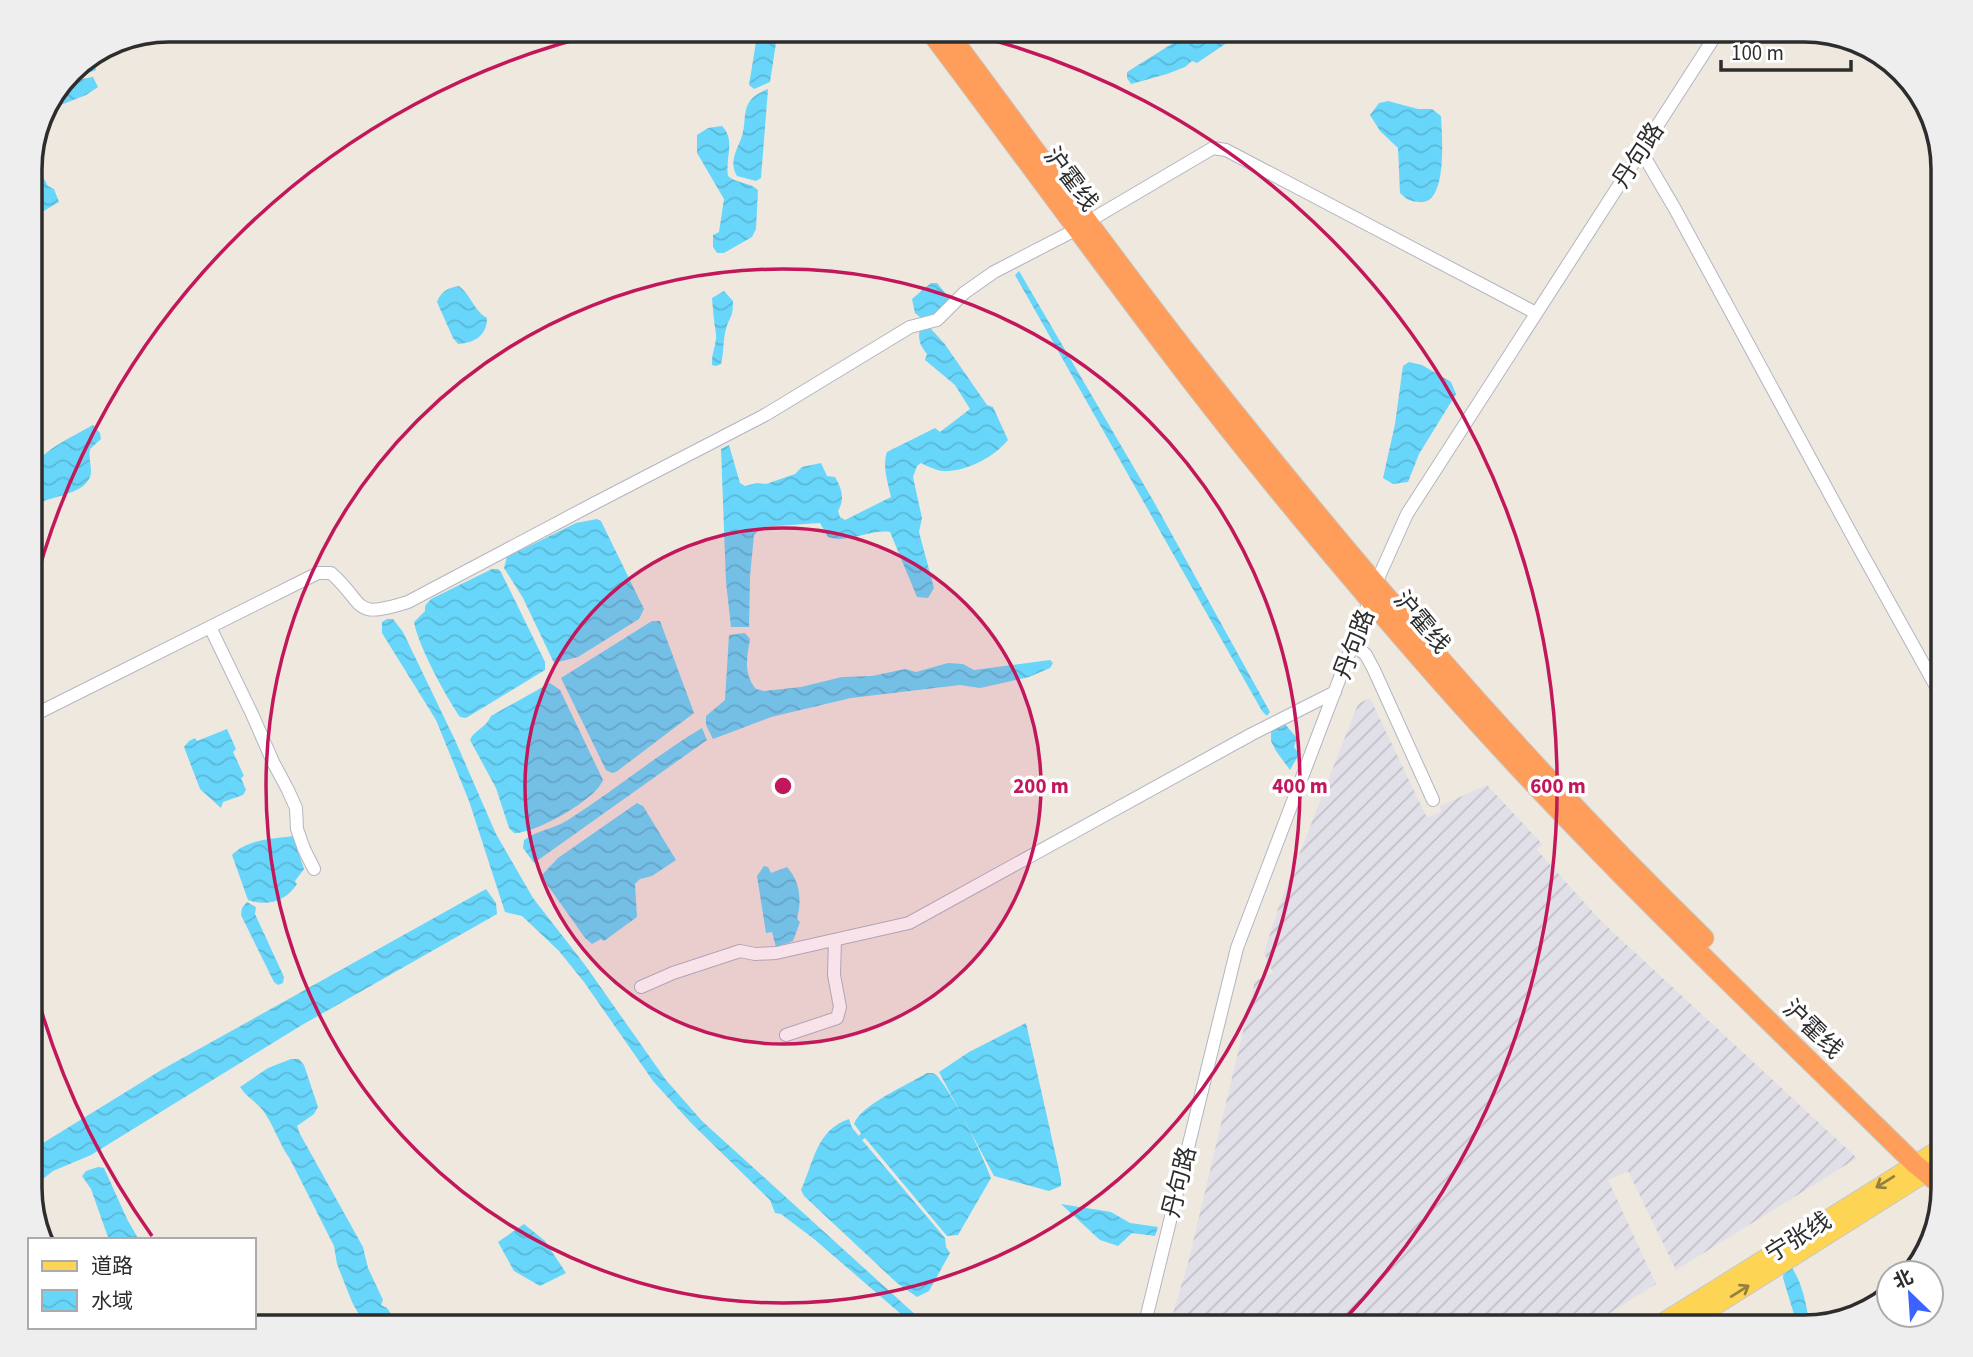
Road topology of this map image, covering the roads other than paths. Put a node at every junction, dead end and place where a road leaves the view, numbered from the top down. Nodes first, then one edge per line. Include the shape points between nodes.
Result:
1 (938, 42) edge
2 (954, 42) edge
3 (1710, 42) edge
4 (1641, 151) junction
5 (1083, 225) junction
6 (1536, 313) junction
7 (1374, 591) junction
8 (210, 626) junction
9 (1354, 644) junction
10 (1931, 677) edge
11 (1335, 692) junction
12 (42, 711) edge
13 (1433, 800) dead end
14 (314, 869) dead end
15 (835, 940) junction
16 (641, 987) dead end
17 (786, 1035) dead end
18 (1931, 1160) edge
19 (1931, 1165) edge
20 (1931, 1165) edge
21 (1147, 1315) edge
22 (1674, 1315) edge
23 (1700, 1315) edge

1 - 5 highway, 沪霍线
2 - 5 highway, 沪霍线
3 - 4 street, 丹句路
4 - 6 street, 丹句路
4 - 10 street
5 - 6 street via 1213,148 1226,150
5 - 7 highway, 沪霍线 via 1243,446
5 - 8 street via 994,272 937,320 910,327 765,415 408,602 370,611 359,606 331,573 318,573
6 - 7 street, 丹句路 via 1407,514
7 - 9 street, 丹句路
7 - 18 highway, 沪霍线 via 1418,657 1510,757
8 - 12 street
8 - 14 street via 289,790
9 - 11 street, 丹句路
9 - 13 street via 1374,670
11 - 15 street via 909,923
11 - 21 street, 丹句路 via 1237,948
15 - 16 street via 776,953 740,951
15 - 17 street via 834,975 841,1007 837,1018
19 -> 22 main road, 宁张线
23 -> 20 main road, 宁张线

